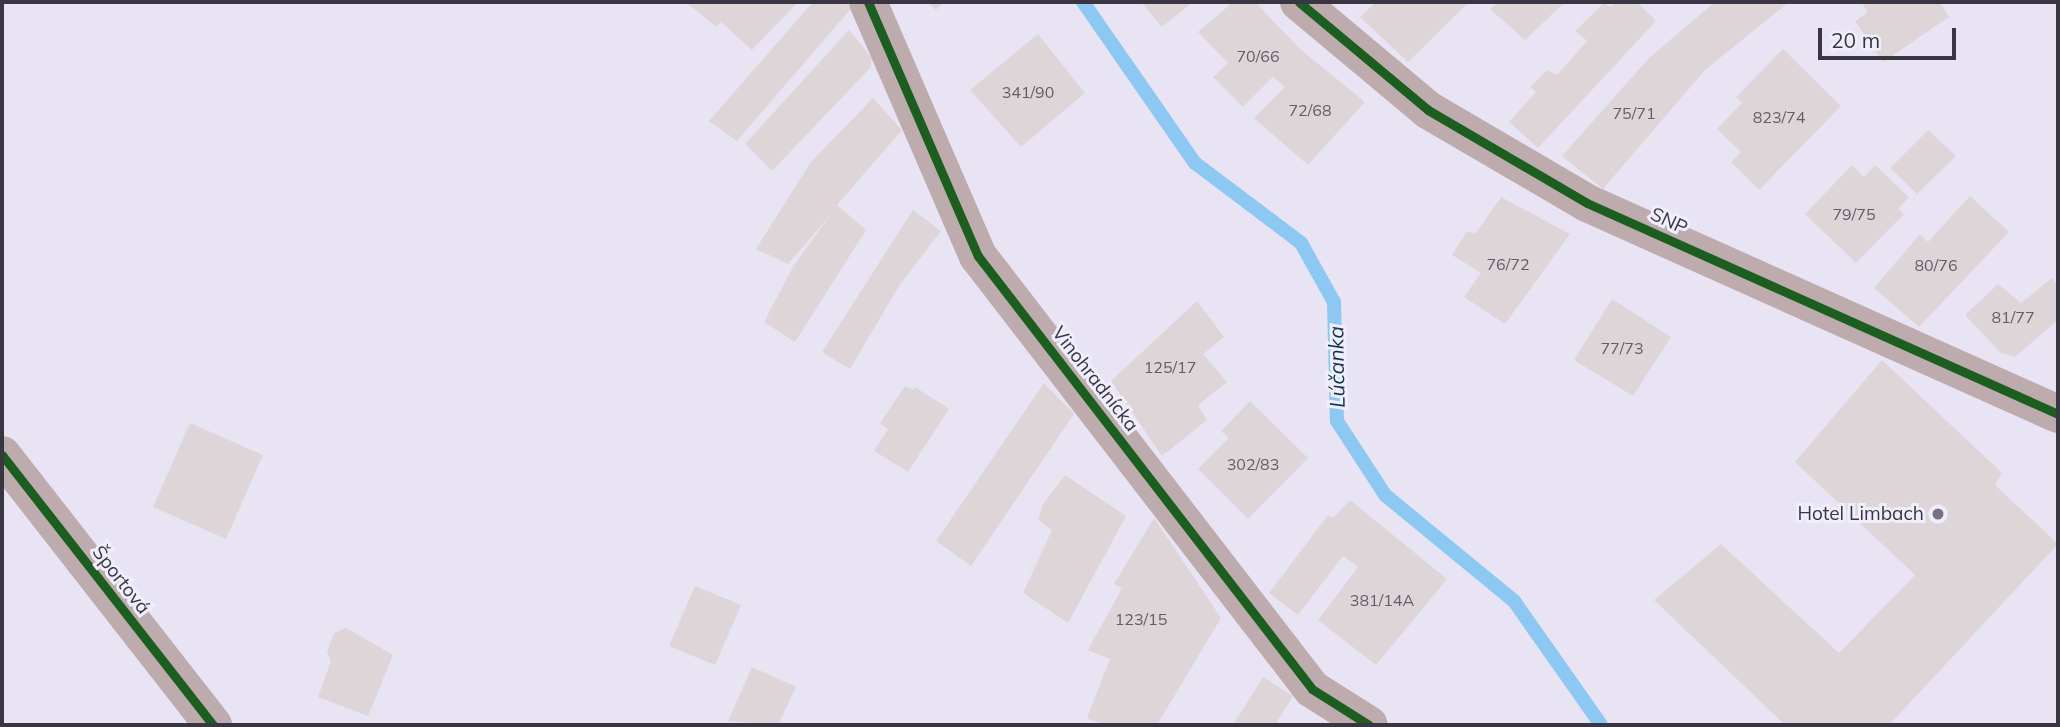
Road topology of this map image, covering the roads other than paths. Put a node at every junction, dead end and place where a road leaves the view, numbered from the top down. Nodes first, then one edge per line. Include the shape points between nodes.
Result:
1 (868, 2) edge
2 (1299, 2) edge
3 (2058, 414) edge
4 (2, 456) edge
5 (212, 725) edge
6 (1369, 725) edge

1 - 6 street, Vinohradnícka via 978,256 1312,689
2 - 3 street, SNP via 1428,110 1587,203
4 - 5 street, Športová

